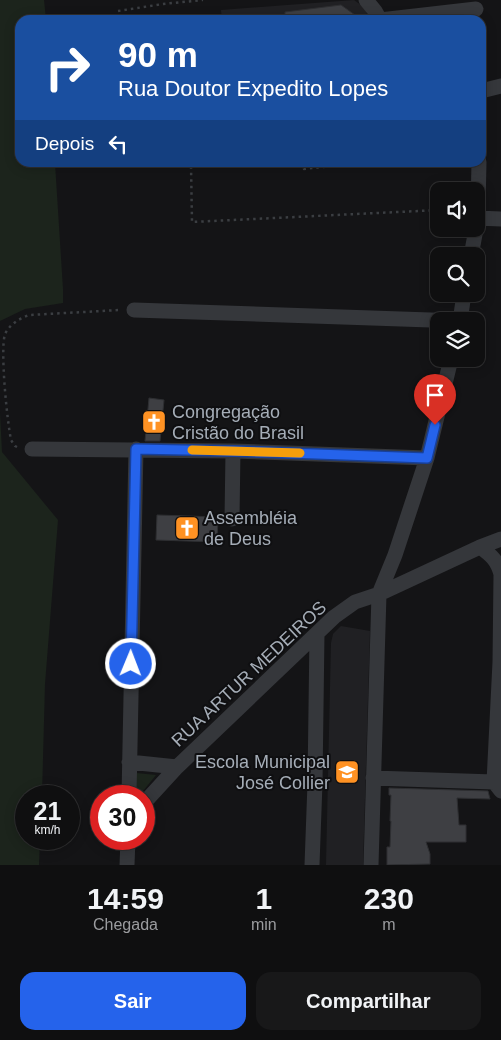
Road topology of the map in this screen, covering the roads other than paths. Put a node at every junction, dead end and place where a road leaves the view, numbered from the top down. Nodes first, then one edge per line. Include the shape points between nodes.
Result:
1 (366, 0) edge
2 (477, 10) edge
3 (378, 15) edge
4 (428, 15) edge
5 (501, 86) edge
6 (486, 90) edge
7 (479, 167) edge
8 (478, 182) edge
9 (501, 219) edge
10 (485, 222) edge
11 (134, 310) road end
12 (430, 320) edge
13 (449, 367) edge
14 (136, 449) junction
15 (32, 450) road end
16 (233, 451) junction
17 (427, 458) junction
18 (232, 519) dead end
19 (501, 539) edge
20 (480, 547) junction
21 (379, 594) junction
22 (317, 632) junction
23 (500, 662) edge
24 (129, 762) junction
25 (177, 767) junction
26 (373, 778) junction
27 (129, 785) edge
28 (498, 786) edge
29 (155, 792) edge
30 (128, 850) edge
31 (127, 865) edge
32 (312, 865) edge
33 (371, 865) edge

1 - 3 street
2 - 4 street
5 - 6 street
7 - 8 street
9 - 10 street
11 - 12 street
13 - 17 street
14 - 15 street
14 - 16 street
14 - 24 street
16 - 17 street
16 - 18 street
17 - 21 street
19 - 20 street, RUA ARTUR MEDEIROS
20 - 21 street, RUA ARTUR MEDEIROS
20 - 23 street via 493,557 501,574
21 - 22 street, RUA ARTUR MEDEIROS via 355,602
21 - 26 street
22 - 25 street, RUA ARTUR MEDEIROS
22 - 32 street
23 - 28 street
24 - 25 street
24 - 27 street
25 - 29 street, RUA ARTUR MEDEIROS
26 - 28 street
26 - 33 street
30 - 31 street

